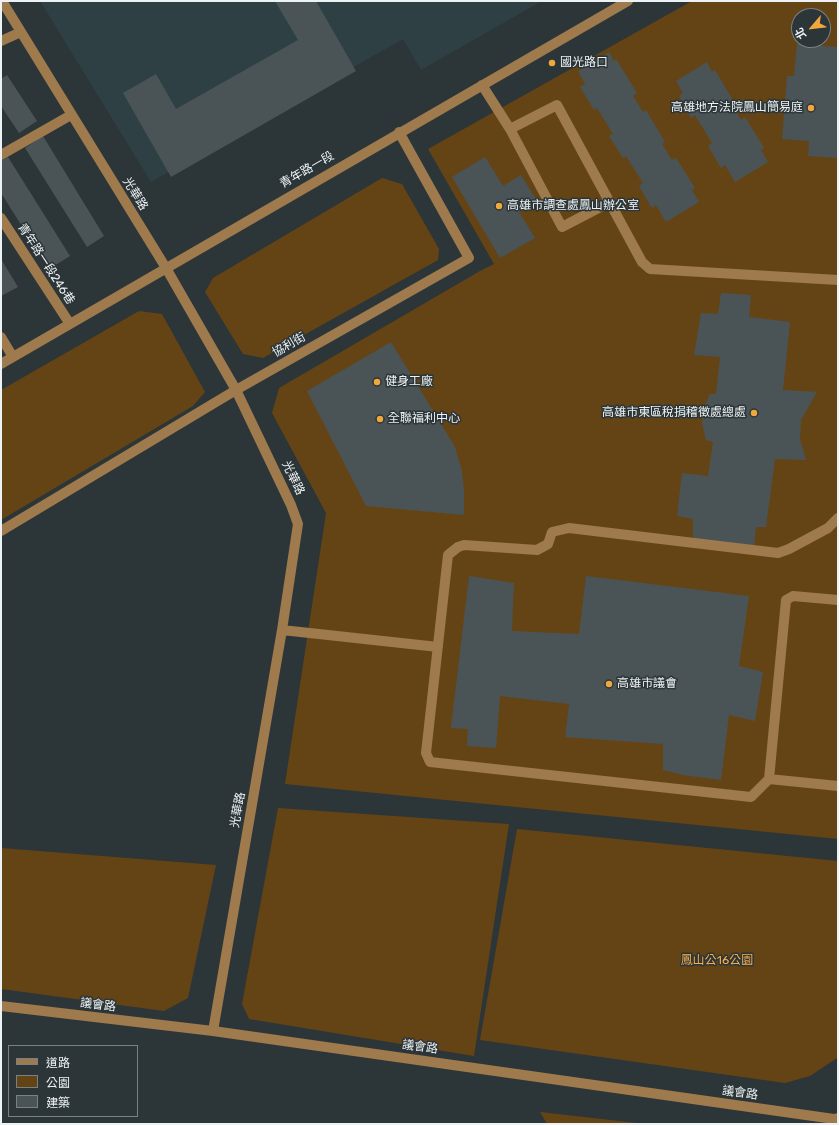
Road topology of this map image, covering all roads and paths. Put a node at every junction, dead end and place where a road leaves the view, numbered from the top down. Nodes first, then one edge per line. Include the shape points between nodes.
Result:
1 (2, 1) edge
2 (628, 1) edge
3 (21, 32) junction
4 (1, 41) edge
5 (482, 85) junction
6 (71, 114) junction
7 (510, 129) junction
8 (399, 132) junction
9 (1, 155) edge
10 (610, 202) junction
11 (1, 218) edge
12 (166, 268) junction
13 (838, 280) edge
14 (70, 324) junction
15 (1, 337) edge
16 (13, 356) junction
17 (1, 364) edge
18 (236, 390) junction
19 (838, 518) edge
20 (1, 531) edge
21 (838, 600) edge
22 (282, 630) junction
23 (438, 647) junction
24 (769, 780) junction
25 (838, 786) edge
26 (1, 1006) edge
27 (213, 1031) junction
28 (836, 1120) edge

1 - 3 street, 光華路
2 - 5 street, 青年路一段
3 - 4 street
3 - 6 street, 光華路
5 - 7 street
5 - 8 street, 青年路一段
6 - 9 street
6 - 12 street, 光華路
7 - 10 street via 557,105
7 - 10 street via 562,227
8 - 12 street, 青年路一段
8 - 18 street, 協利街 via 469,258
10 - 13 street via 642,262 650,269
11 - 14 street, 青年路一段246巷
12 - 14 street, 青年路一段
12 - 18 street, 光華路
14 - 16 street, 青年路一段
15 - 16 street
16 - 17 street, 青年路一段
18 - 20 street, 協利街
18 - 22 street, 光華路 via 298,524
19 - 23 street via 828,528 778,553 569,528 552,532 548,544 537,550 464,545 448,555
21 - 24 street via 793,596 786,600
22 - 23 street
22 - 27 street, 光華路
23 - 24 street via 426,753 430,762 752,797
24 - 25 street
26 - 27 street, 議會路
27 - 28 street, 議會路

